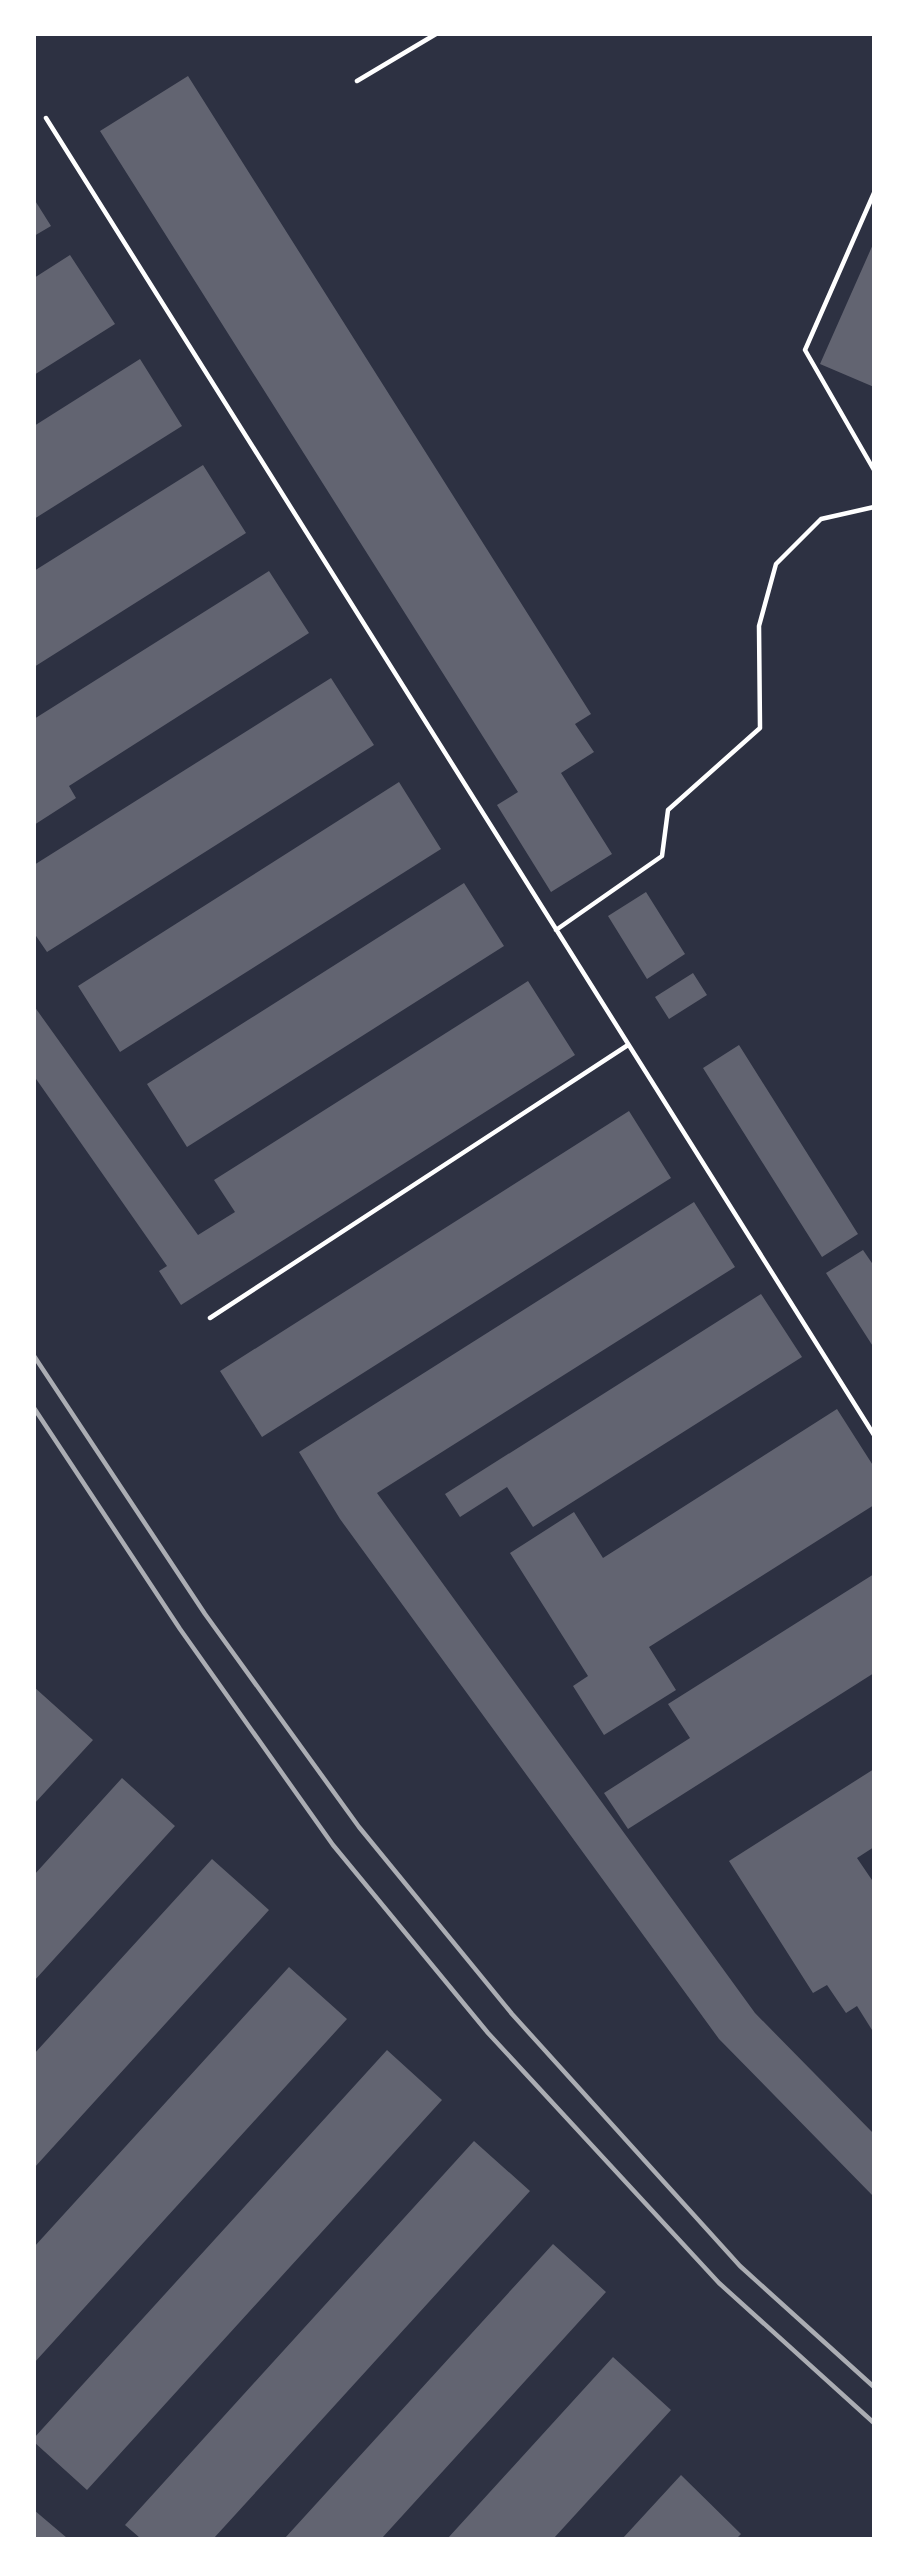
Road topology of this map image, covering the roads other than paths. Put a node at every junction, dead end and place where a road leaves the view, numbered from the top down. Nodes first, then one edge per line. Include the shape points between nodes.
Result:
1 (436, 34) edge
2 (357, 81) dead end
3 (46, 118) dead end
4 (873, 193) edge
5 (873, 470) edge
6 (873, 507) edge
7 (556, 930) junction
8 (628, 1045) junction
9 (210, 1318) dead end
10 (873, 1435) edge

1 - 2 lane
3 - 7 lane
4 - 5 lane via 805,350
6 - 7 lane via 821,519 776,564 759,626 760,728 668,810 662,856
7 - 8 lane
8 - 9 lane
8 - 10 lane

